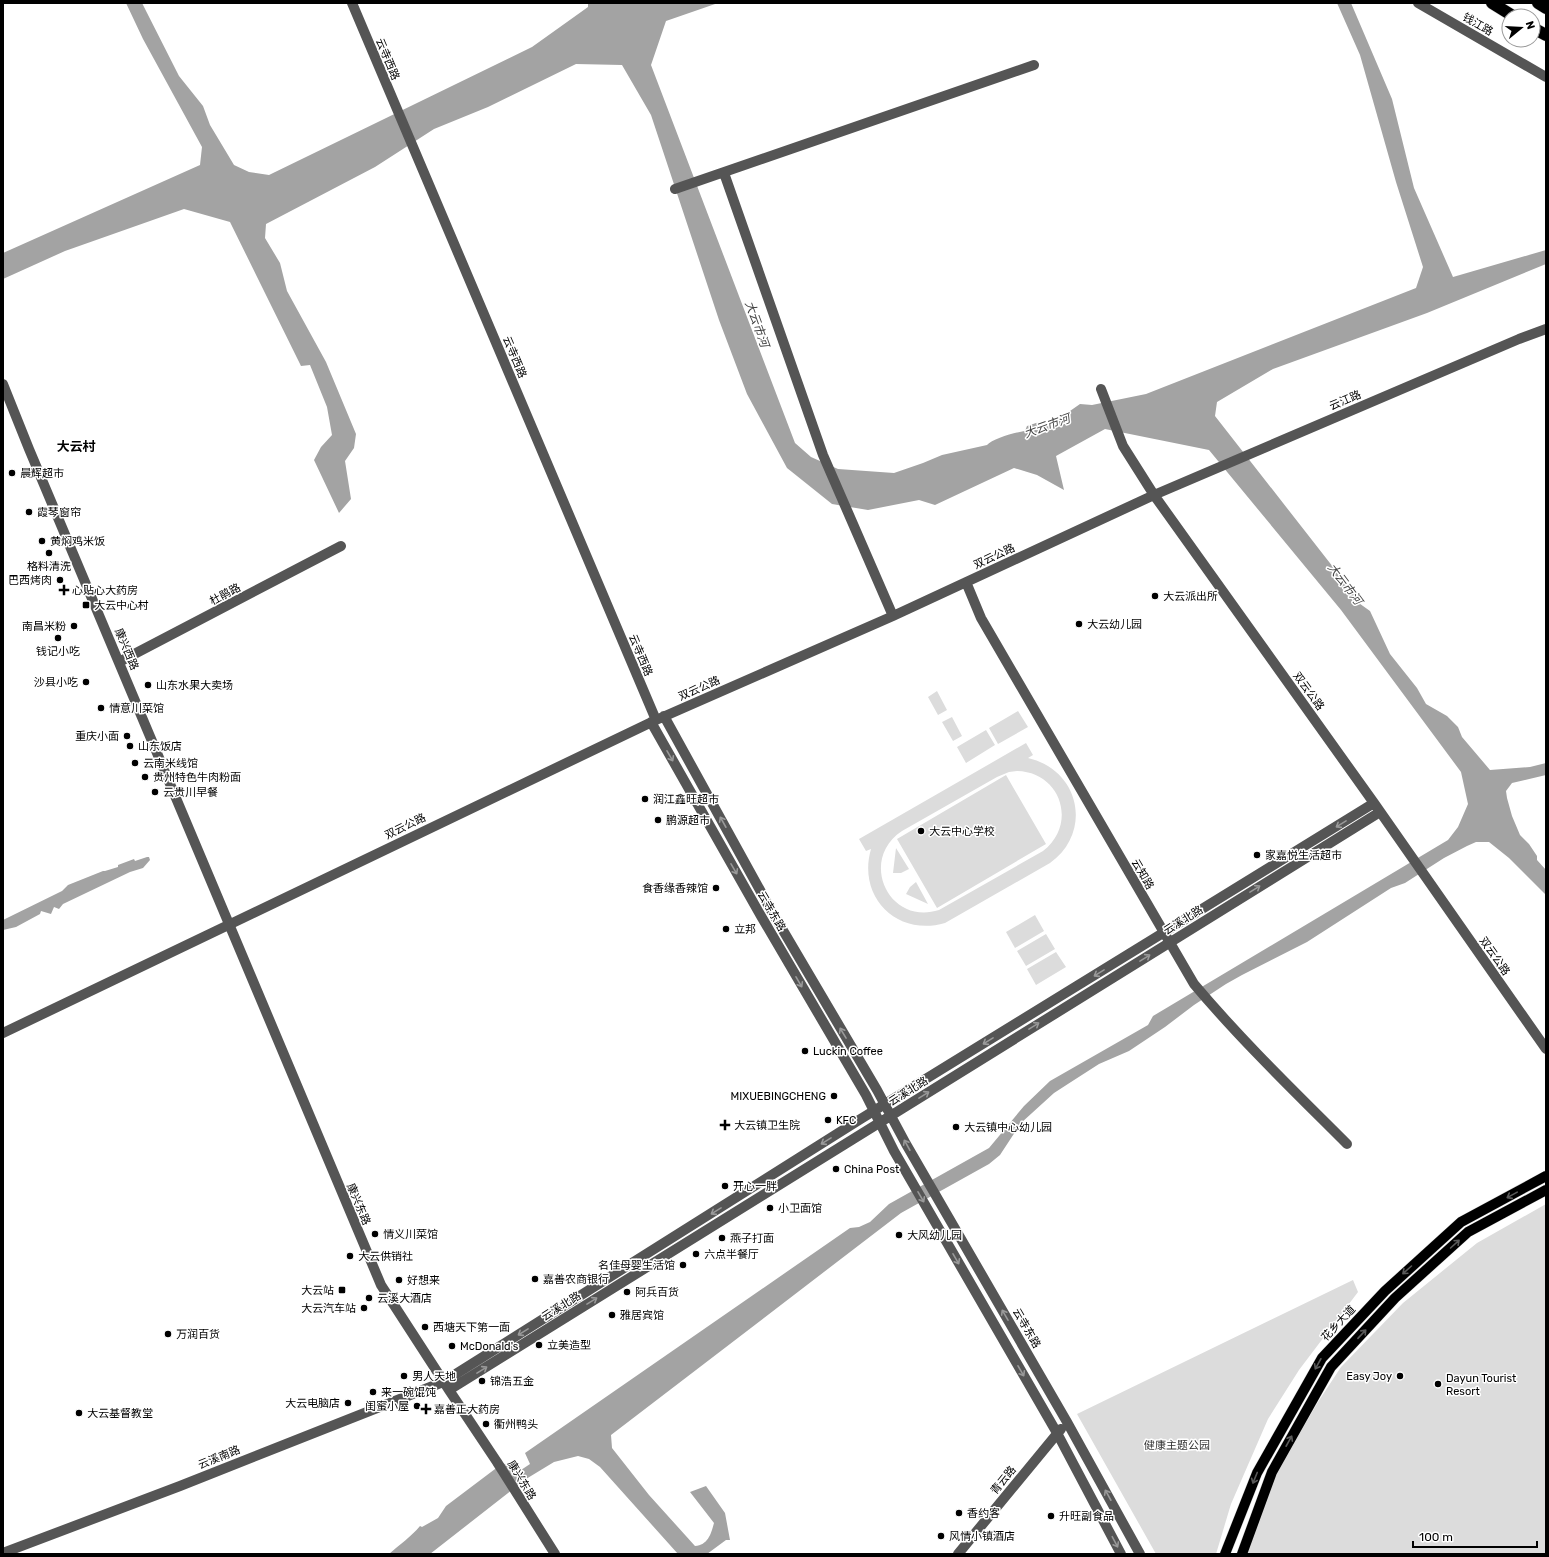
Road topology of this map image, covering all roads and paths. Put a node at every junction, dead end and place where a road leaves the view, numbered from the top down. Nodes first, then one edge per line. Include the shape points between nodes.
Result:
1 (352, 3) edge
2 (1418, 3) edge
3 (1492, 3) edge
4 (1538, 3) edge
5 (1501, 8) edge
6 (1546, 8) edge
7 (1034, 65) dead end
8 (1546, 77) edge
9 (724, 173) junction
10 (675, 189) dead end
11 (1546, 329) edge
12 (3, 384) edge
13 (1101, 389) dead end
14 (1154, 495) junction
15 (341, 546) dead end
16 (966, 582) junction
17 (893, 616) junction
18 (119, 662) junction
19 (657, 719) junction
20 (1377, 808) junction
21 (230, 924) junction
22 (1164, 933) junction
23 (1169, 942) junction
24 (3, 1033) edge
25 (1546, 1049) edge
26 (885, 1105) junction
27 (874, 1111) junction
28 (891, 1116) junction
29 (880, 1123) junction
30 (1348, 1144) dead end
31 (1546, 1176) edge
32 (1546, 1190) edge
33 (446, 1386) junction
34 (1067, 1422) junction
35 (1057, 1433) junction
36 (3, 1553) edge
37 (555, 1554) edge
38 (958, 1554) edge
39 (1121, 1554) edge
40 (1140, 1554) edge
41 (1225, 1554) edge
42 (1242, 1554) edge

1 - 19 street, 云寺西路
2 - 8 street, 钱江路
3 - 5 highway
4 - 6 highway
7 - 9 street
9 - 10 street
9 - 17 street via 823,455
11 - 14 street, 云江路
12 - 18 street, 康兴西路
13 - 14 street via 1123,446
14 - 16 street, 双云公路
14 - 20 street, 双云公路
15 - 18 street, 杜鹃路
16 - 17 street, 双云公路
16 - 22 street, 云知路 via 981,618
17 - 19 street, 双云公路
18 - 21 street, 康兴西路
19 - 21 street, 双云公路
26 -> 19 street, 云寺东路
19 -> 27 street, 云寺东路 via 764,922
20 -> 22 street, 云溪北路
23 -> 20 street, 云溪北路
20 - 25 street, 双云公路
21 - 24 street, 双云公路
21 - 33 street, 康兴东路 via 381,1286
22 - 23 street, 云知路
22 -> 26 street, 云溪北路
28 -> 23 street, 云溪北路
23 - 30 street, 云知路 via 1194,984 1209,1002
26 - 27 street, 云溪北路
26 - 28 street, 云寺东路
27 - 29 street, 云寺东路
27 -> 33 street, 云溪北路
28 - 29 street, 云溪北路
34 -> 28 street, 云寺东路
33 -> 29 street, 云溪北路
29 -> 35 street
31 -> 41 main road, 花乡大道 via 1461,1222 1385,1291 1322,1358 1257,1473
42 -> 32 main road via 1272,1472 1331,1367 1395,1298 1468,1232
33 - 36 street, 云溪南路
33 - 37 street, 康兴东路
34 - 35 street, 青云路
40 -> 34 street, 云寺东路
35 - 38 street, 青云路
35 -> 39 street

